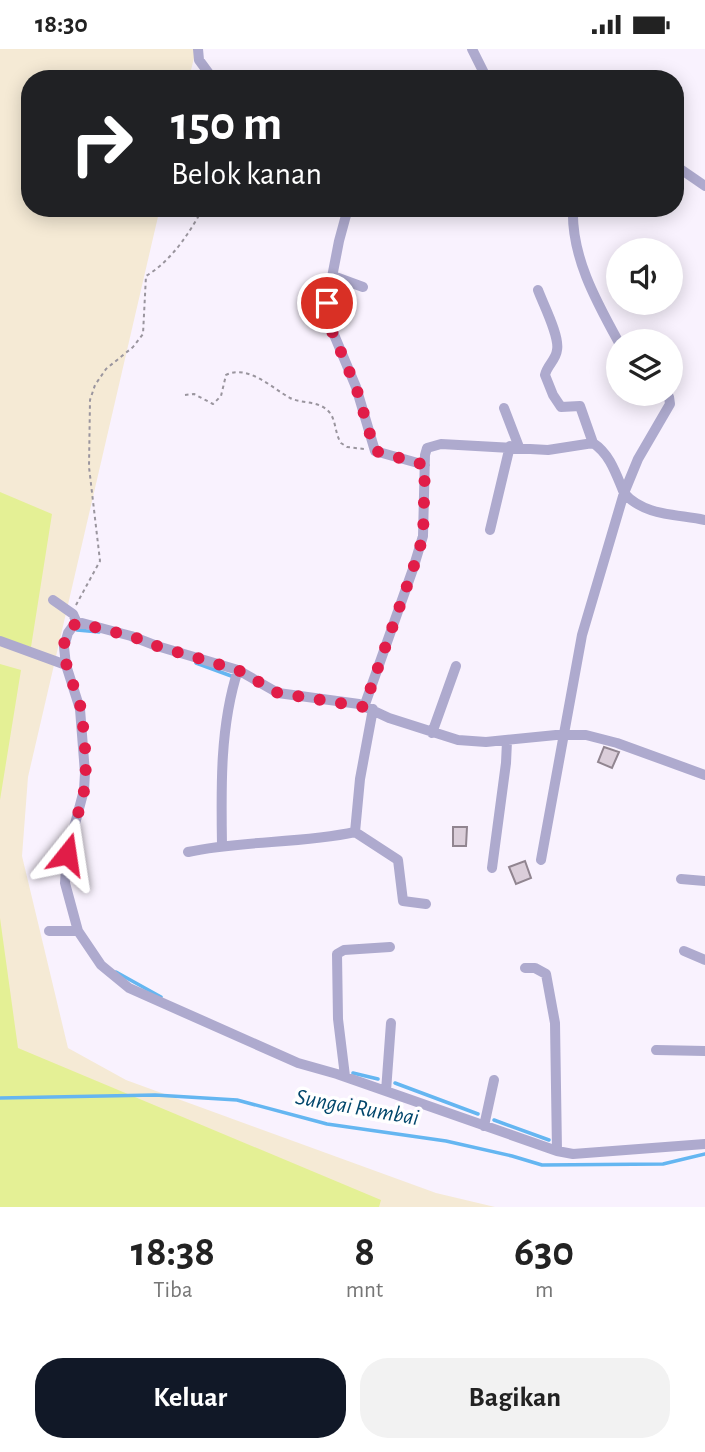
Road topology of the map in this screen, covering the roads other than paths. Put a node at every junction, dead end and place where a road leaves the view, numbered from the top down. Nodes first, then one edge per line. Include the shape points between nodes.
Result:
1 (198, 49) edge
2 (472, 49) edge
3 (207, 70) edge
4 (482, 70) edge
5 (684, 172) edge
6 (705, 186) edge
7 (346, 217) edge
8 (574, 217) edge
9 (333, 276) junction
10 (363, 287) dead end
11 (538, 290) dead end
12 (611, 329) edge
13 (669, 406) edge
14 (504, 408) dead end
15 (593, 443) junction
16 (514, 447) junction
17 (425, 465) junction
18 (624, 492) junction
19 (705, 520) edge
20 (490, 530) dead end
21 (53, 600) dead end
22 (75, 619) junction
23 (0, 641) edge
24 (66, 665) junction
25 (456, 666) dead end
26 (238, 670) junction
27 (369, 708) junction
28 (432, 733) junction
29 (564, 735) junction
30 (507, 741) junction
31 (705, 775) edge
32 (355, 832) junction
33 (222, 845) junction
34 (188, 852) dead end
35 (541, 860) dead end
36 (492, 868) dead end
37 (681, 879) dead end
38 (705, 881) edge
39 (426, 904) dead end
40 (78, 930) junction
41 (49, 931) dead end
42 (390, 947) dead end
43 (684, 951) dead end
44 (705, 960) edge
45 (525, 968) dead end
46 (391, 1023) dead end
47 (656, 1050) dead end
48 (705, 1051) edge
49 (345, 1076) junction
50 (494, 1080) dead end
51 (386, 1091) junction
52 (484, 1126) junction
53 (705, 1144) edge
54 (557, 1151) junction

1 - 3 street
2 - 4 street
5 - 6 street
7 - 9 street
8 - 12 street via 585,272
9 - 10 street
9 - 17 street via 327,318 356,387 375,451
11 - 15 street via 558,343 545,375 561,407 580,406
13 - 18 street
14 - 16 street
15 - 16 street via 548,450
15 - 18 street via 601,448
16 - 17 street via 432,445 427,448
16 - 20 street
17 - 27 street via 423,537
18 - 19 street via 632,501 660,514
18 - 29 street via 582,635
21 - 22 street
22 - 24 street via 65,640
22 - 26 street
23 - 24 street
24 - 40 street via 80,709 85,773 64,869 67,898
25 - 28 street
26 - 27 street via 278,693
26 - 33 street via 228,699 225,729
27 - 28 street
27 - 32 street
28 - 30 street via 486,743
29 - 30 street
29 - 31 street via 617,743
29 - 35 street
30 - 36 street
32 - 33 street via 326,839
32 - 39 street via 398,860 403,901
33 - 34 street
37 - 38 street
40 - 41 street
40 - 49 street via 101,965 129,988 298,1063
42 - 49 street via 337,954
43 - 44 street
45 - 54 street via 546,974 555,1023
46 - 51 street
47 - 48 street
49 - 51 street
50 - 52 street
51 - 52 street
52 - 54 street
53 - 54 street via 573,1154

